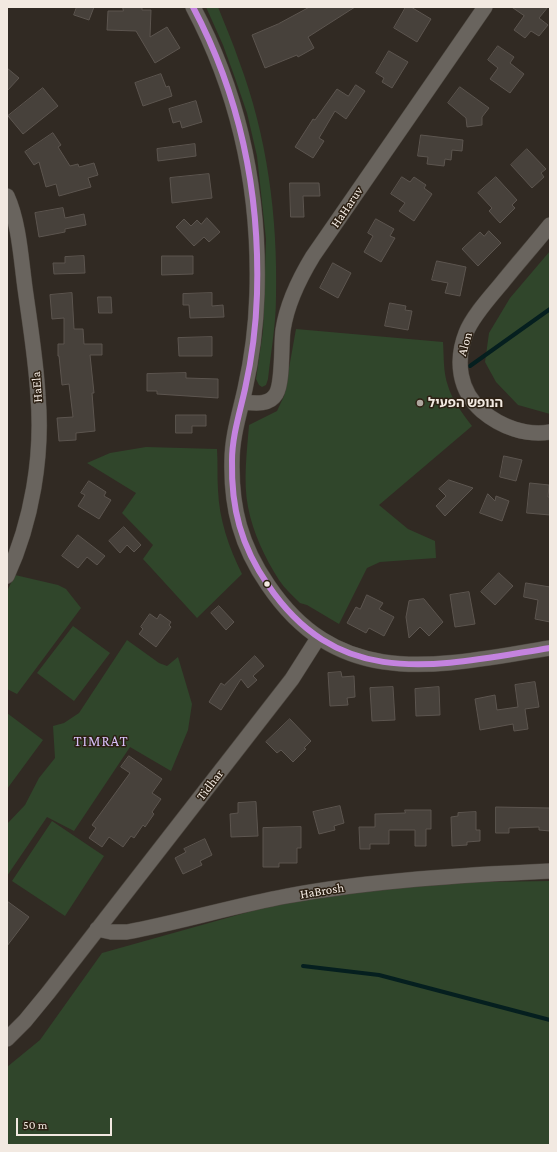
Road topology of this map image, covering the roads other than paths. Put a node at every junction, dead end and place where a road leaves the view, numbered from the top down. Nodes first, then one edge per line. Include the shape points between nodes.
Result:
1 (193, 7) edge
2 (485, 7) edge
3 (7, 196) edge
4 (550, 225) edge
5 (242, 402) junction
6 (550, 432) edge
7 (7, 576) edge
8 (318, 638) junction
9 (550, 648) edge
10 (550, 871) edge
11 (98, 929) junction
12 (7, 1038) edge

1 - 5 street via 229,91 247,162 253,199 257,301 252,351
2 - 5 street, HaHaruv via 313,256 302,276 286,318 276,395 261,403
3 - 7 street, HaEla via 18,239 36,367 39,427 38,456 28,514
4 - 6 street, Alon via 484,304 466,333 459,360 462,384 474,404 492,420 516,430
5 - 8 street via 232,457 232,487 236,516 244,543 274,594
8 - 9 street via 334,647 377,661 427,665 457,663
8 - 11 street, Tidhar via 292,679
10 - 11 street, HaBrosh via 356,885 286,896 127,932
11 - 12 street, Tidhar via 25,1021

